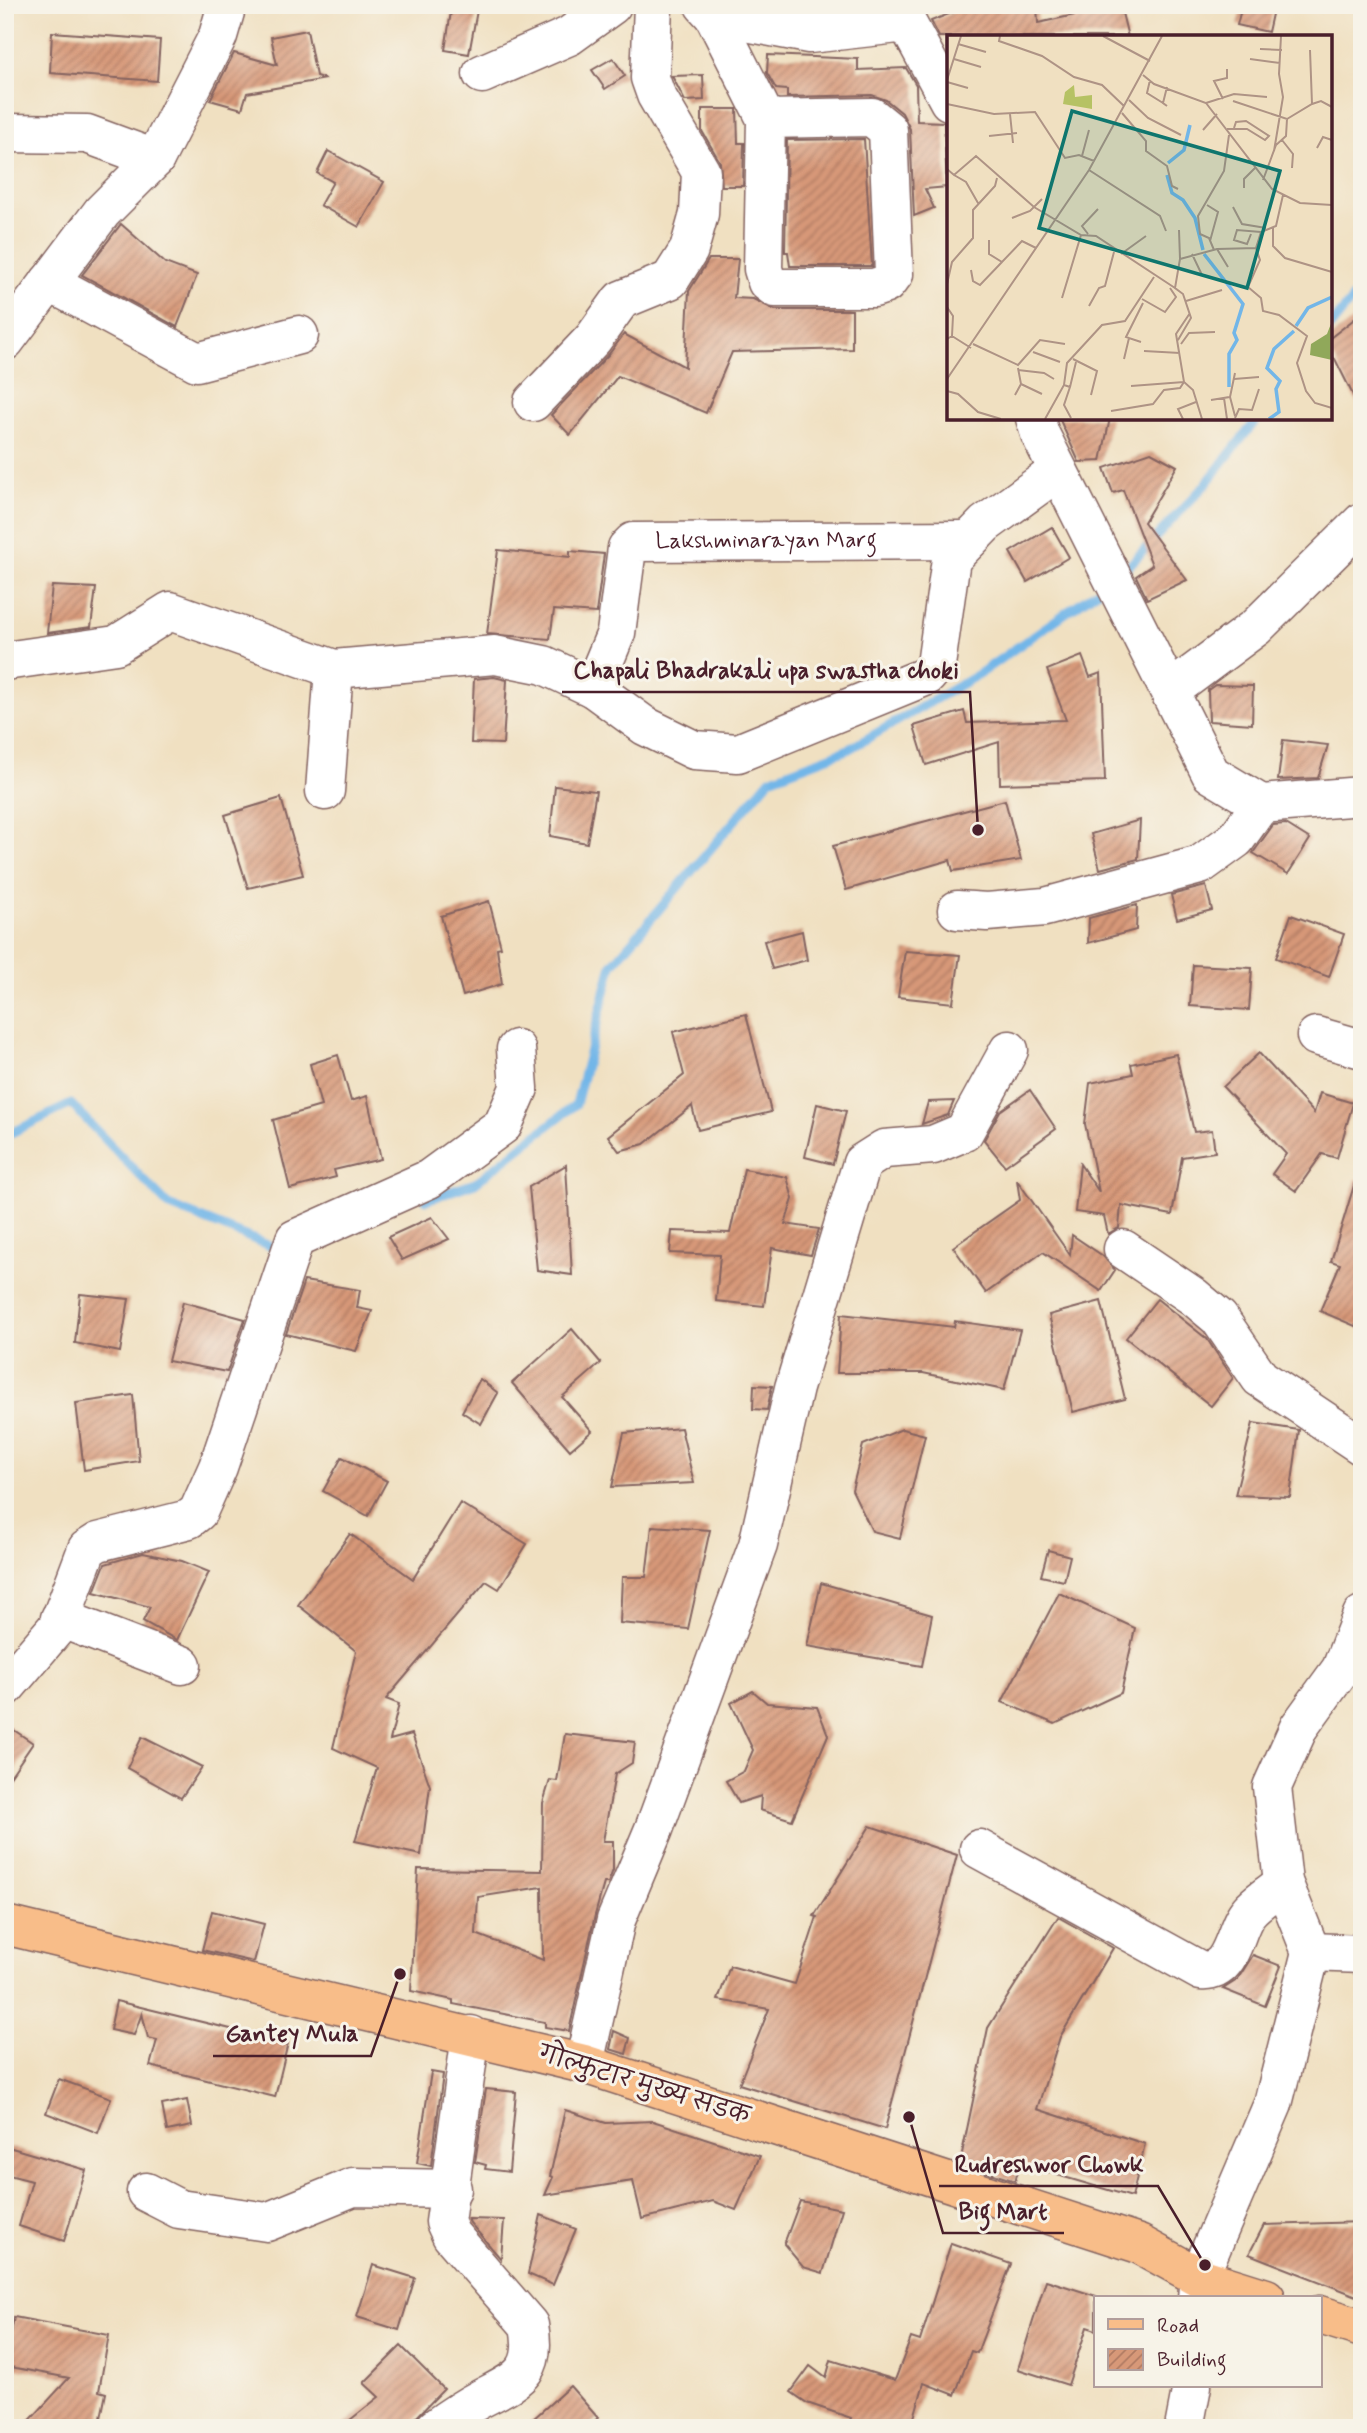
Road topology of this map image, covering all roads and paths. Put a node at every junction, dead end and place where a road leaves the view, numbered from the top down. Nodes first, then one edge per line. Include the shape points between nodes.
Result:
1 (227, 5) edge
2 (612, 5) edge
3 (653, 5) edge
4 (709, 10) edge
5 (917, 14) edge
6 (482, 74) dead end
7 (947, 96) edge
8 (766, 119) junction
9 (5, 132) edge
10 (155, 159) junction
11 (49, 282) junction
12 (299, 335) dead end
13 (5, 341) edge
14 (533, 402) dead end
15 (1042, 424) edge
16 (1058, 471) junction
17 (1362, 522) edge
18 (969, 540) junction
19 (5, 661) edge
20 (334, 669) junction
21 (593, 688) junction
22 (1170, 691) junction
23 (325, 791) dead end
24 (1362, 796) edge
25 (1261, 804) junction
26 (957, 910) dead end
27 (1316, 1036) dead end
28 (516, 1049) dead end
29 (1362, 1049) edge
30 (1009, 1050) dead end
31 (1123, 1250) dead end
32 (1362, 1446) edge
33 (1362, 1615) edge
34 (60, 1618) junction
35 (182, 1665) dead end
36 (5, 1688) edge
37 (979, 1849) dead end
38 (1283, 1882) junction
39 (5, 1925) edge
40 (1311, 1952) junction
41 (1362, 1954) edge
42 (471, 2035) junction
43 (584, 2064) junction
44 (452, 2189) junction
45 (146, 2192) dead end
46 (1198, 2288) edge
47 (1252, 2296) edge
48 (1322, 2316) edge
49 (1362, 2328) edge
50 (1192, 2388) edge
51 (436, 2428) edge
52 (1184, 2428) edge

1 - 10 street via 218,36
2 - 6 street via 569,36
3 - 14 street via 650,78 701,172 699,214 689,250 670,280 621,300 593,339
4 - 5 street via 809,34
4 - 8 street
5 - 7 street
8 - 8 street via 764,270 768,282 775,288 874,288 886,284 894,274 888,130 872,117
9 - 10 street via 87,134
10 - 11 street via 102,212
11 - 12 street via 197,362
11 - 13 street
15 - 16 street
16 - 18 street
16 - 22 street
17 - 22 street via 1256,627
18 - 21 street, Lakshminarayan Marg via 633,542 626,548 616,632
18 - 21 street via 951,559 936,665 927,676 738,754 694,750 645,726
19 - 20 street via 116,645 170,611
20 - 21 street via 495,655 544,665
20 - 23 street
22 - 25 street via 1211,774
24 - 25 street
25 - 26 street via 1236,839 1200,866 1045,906
27 - 29 street
28 - 34 street via 519,1088 503,1125 429,1180 290,1253 218,1467 198,1512 189,1519 98,1542 88,1549
30 - 43 street via 964,1132 933,1145 884,1149 862,1163 794,1388 758,1545 616,1920
31 - 32 street via 1219,1318 1260,1378
33 - 38 street via 1341,1669 1299,1727 1272,1787
34 - 35 street
34 - 36 street
37 - 38 street via 1209,1972 1220,1967 1247,1912
38 - 40 street
39 - 42 main road, गोल्फुटार मुख्य सडक
40 - 41 street
40 - 46 street via 1273,2104
42 - 43 main road, गोल्फुटार मुख्य सडक
42 - 44 street
43 - 46 main road, गोल्फुटार मुख्य सडक via 1139,2244
44 - 45 street via 353,2187 267,2222 179,2209
44 - 51 street via 445,2222 451,2235 529,2325 532,2344 527,2365 514,2383
46 - 47 main road, गोल्फुटार मुख्य सडक
48 - 49 main road
50 - 52 street

